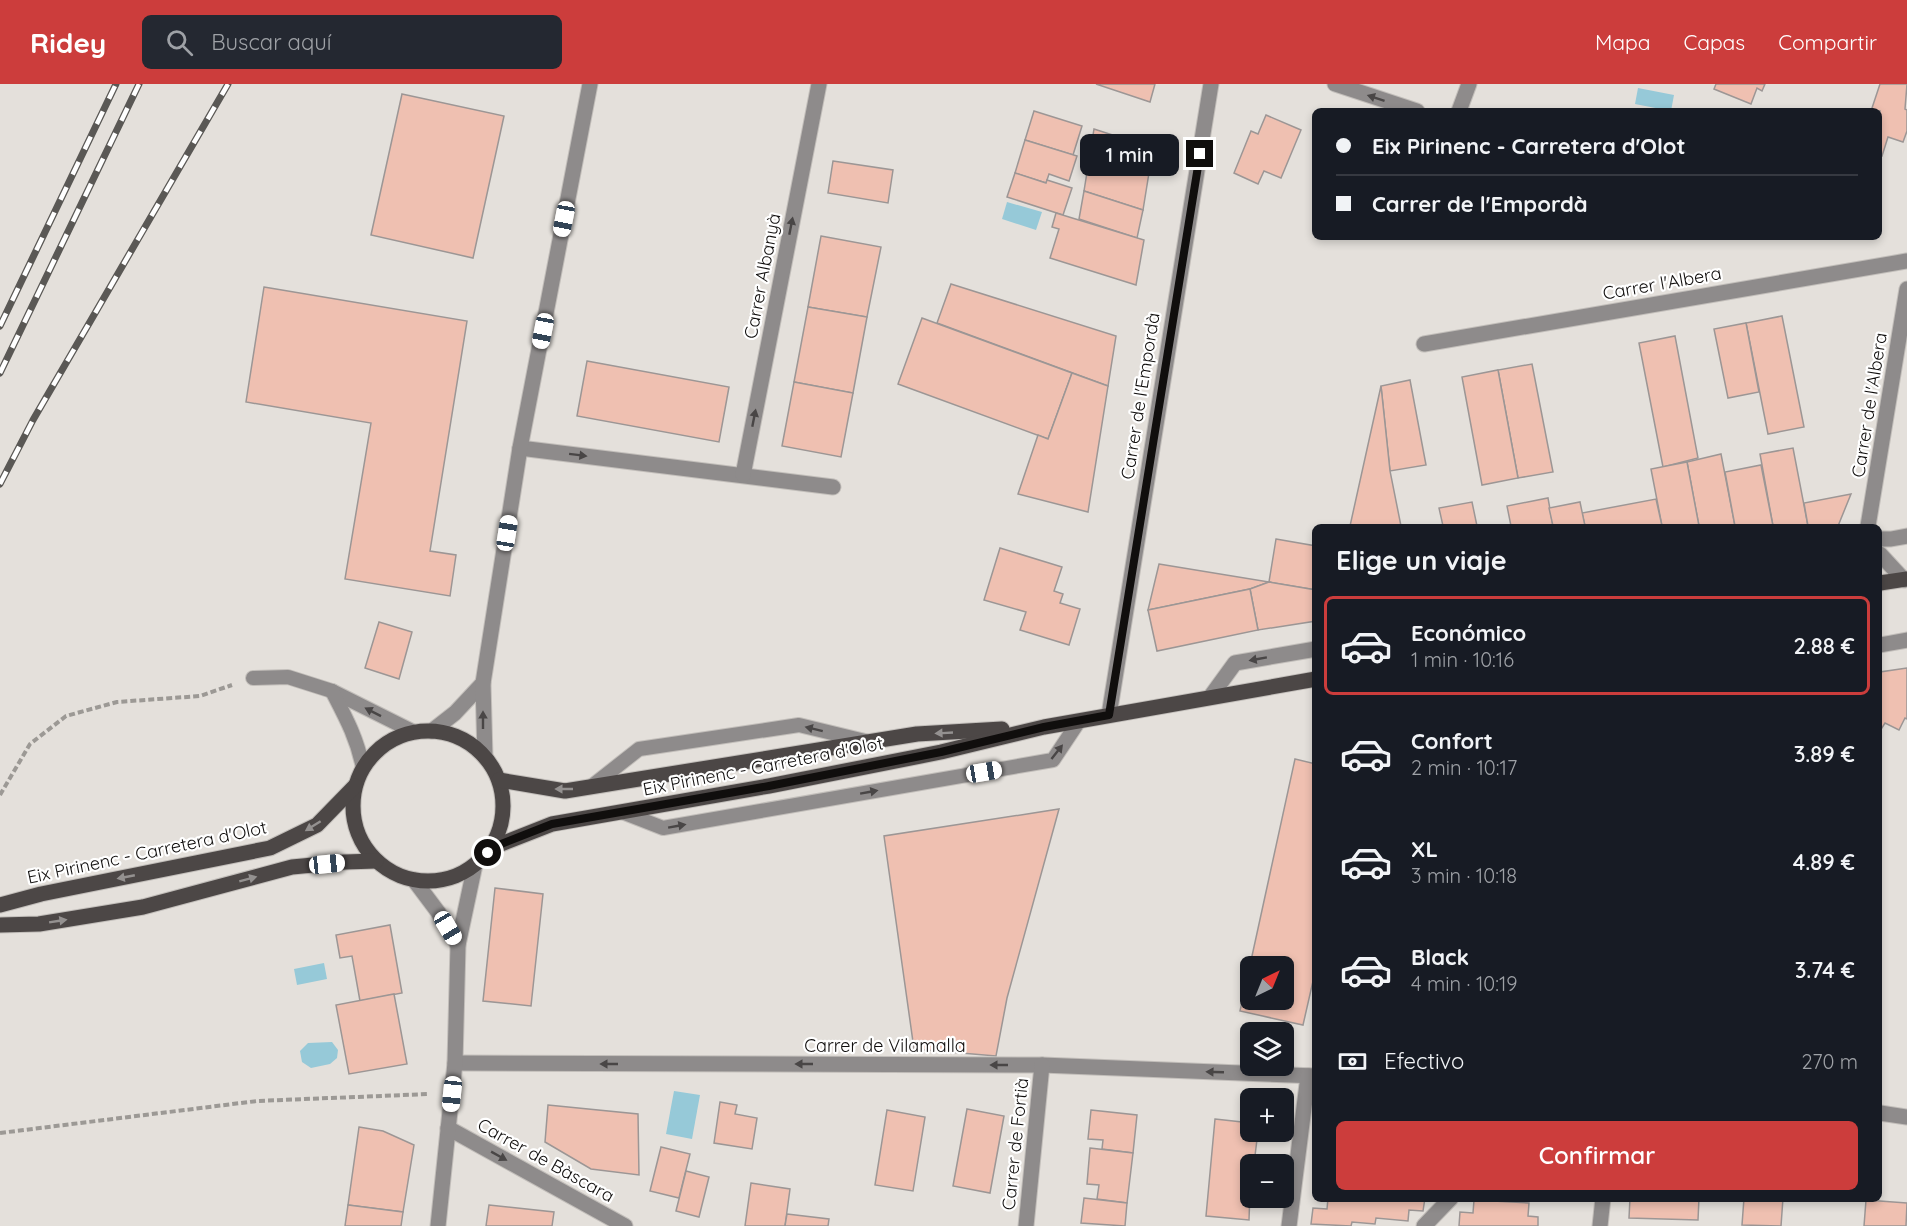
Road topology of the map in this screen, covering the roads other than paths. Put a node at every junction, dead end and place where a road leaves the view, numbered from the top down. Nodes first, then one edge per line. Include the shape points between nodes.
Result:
1 (590, 84) edge
2 (819, 84) edge
3 (1211, 84) edge
4 (1335, 84) edge
5 (1469, 84) edge
6 (1408, 108) edge
7 (1460, 108) edge
8 (1907, 261) edge
9 (1907, 289) edge
10 (1424, 344) dead end
11 (520, 448) junction
12 (742, 475) junction
13 (833, 487) dead end
14 (1868, 524) edge
15 (1907, 536) edge
16 (1882, 538) edge
17 (1882, 556) edge
18 (1905, 579) edge
19 (1882, 584) edge
20 (1907, 640) edge
21 (1882, 645) edge
22 (1312, 650) edge
23 (253, 678) road end
24 (1312, 680) edge
25 (483, 683) junction
26 (332, 691) junction
27 (1212, 696) junction
28 (1109, 715) junction
29 (1079, 721) junction
30 (1044, 727) junction
31 (432, 731) junction
32 (414, 732) junction
33 (870, 742) junction
34 (485, 757) junction
35 (363, 768) junction
36 (499, 780) junction
37 (355, 786) junction
38 (592, 786) junction
39 (622, 812) junction
40 (491, 848) junction
41 (376, 861) junction
42 (475, 865) junction
43 (414, 880) junction
44 (0, 905) edge
45 (0, 925) edge
46 (458, 945) junction
47 (455, 1063) junction
48 (1042, 1065) junction
49 (1312, 1076) edge
50 (1882, 1113) edge
51 (1907, 1117) edge
52 (448, 1128) junction
53 (1446, 1202) edge
54 (1603, 1202) edge
55 (438, 1226) edge
56 (626, 1226) edge
57 (1026, 1226) edge
58 (1289, 1226) edge
59 (1424, 1226) edge
60 (1600, 1226) edge

1 - 11 street
12 -> 2 street, Carrer Albanyà
3 - 28 street, Carrer de l'Empordà
6 -> 4 street
5 - 7 street
8 - 10 street, Carrer l'Albera
9 - 14 street, Carrer de l'Albera
11 -> 12 street
11 - 25 street
12 - 13 street
15 - 16 street
17 - 18 street
18 - 19 main road
20 - 21 street
22 -> 27 street via 1236,663
23 - 26 lane via 288,677
24 - 27 main road, Eix Pirinenc - Carretera d'Olot
25 - 31 street
34 -> 25 street
32 -> 26 lane
26 - 35 lane via 350,724
27 - 28 main road, Eix Pirinenc - Carretera d'Olot
28 - 29 main road, Eix Pirinenc - Carretera d'Olot
29 - 30 main road, Eix Pirinenc - Carretera d'Olot
39 -> 29 lane via 663,828 1053,760
30 -> 33 main road, Eix Pirinenc - Carretera d'Olot
30 - 39 main road, Eix Pirinenc - Carretera d'Olot via 808,779
31 - 32 main road
31 - 34 main road via 456,736
32 - 35 main road via 384,745
33 - 38 main road, Eix Pirinenc - Carretera d'Olot
33 -> 38 lane via 799,725 639,749
34 - 36 main road
35 - 37 main road
38 -> 36 main road, Eix Pirinenc - Carretera d'Olot via 565,791
36 - 40 main road via 503,815
37 - 41 main road via 355,826
37 -> 44 main road, Eix Pirinenc - Carretera d'Olot via 318,825 270,848
39 - 40 main road, Eix Pirinenc - Carretera d'Olot via 552,824
40 - 42 main road
41 - 43 main road
45 -> 41 main road via 39,924 143,907 292,867
42 - 43 main road via 451,879
42 - 46 street
43 - 46 street
46 - 47 street
48 -> 47 street, Carrer de Vilamalla
47 - 52 street
49 -> 48 street, Carrer de Vilamalla
48 - 57 street, Carrer de Fortià
49 - 58 street
50 - 51 street
52 - 55 street
52 -> 56 street, Carrer de Bàscara
53 - 59 street
54 - 60 street

